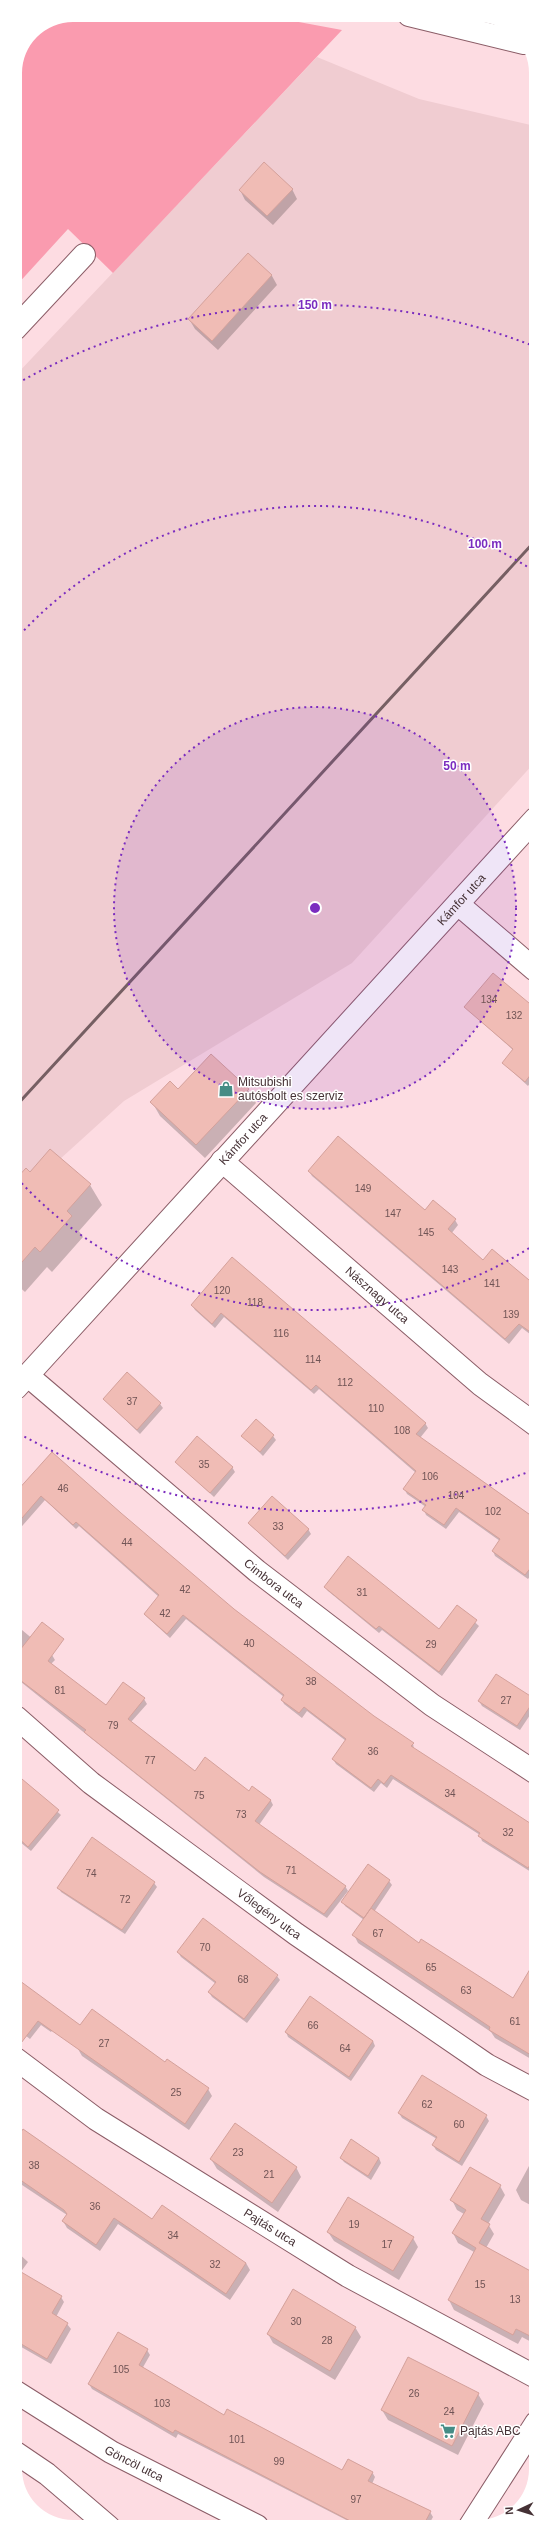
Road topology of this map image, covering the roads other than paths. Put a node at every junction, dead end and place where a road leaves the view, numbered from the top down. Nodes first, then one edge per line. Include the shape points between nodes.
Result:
1 (439, 22) edge
2 (517, 40) edge
3 (84, 255) dead end
4 (22, 321) edge
5 (529, 825) edge
6 (458, 904) junction
7 (529, 965) edge
8 (222, 1161) junction
9 (22, 1381) edge
10 (22, 1383) edge
11 (529, 1420) edge
12 (22, 1722) edge
13 (529, 1768) edge
14 (22, 2064) edge
15 (529, 2087) edge
16 (529, 2373) edge
17 (22, 2396) edge
18 (529, 2434) edge
19 (22, 2457) edge
20 (101, 2520) edge
21 (245, 2520) edge
22 (474, 2520) edge

1 - 2 street
3 - 4 street
5 - 6 street, Kámfor utca
6 - 7 street
6 - 8 street, Kámfor utca
8 - 9 street, Kámfor utca
8 - 11 street, Násznagy utca via 480,1384
10 - 13 street, Cimbora utca via 257,1571 432,1705
12 - 15 street, Vőlegény utca via 91,1783 296,1934 487,2065
14 - 16 street, Pajtás utca via 96,2119 348,2276
17 - 21 street, Göncöl utca via 111,2452
18 - 22 street
19 - 20 street via 47,2474

